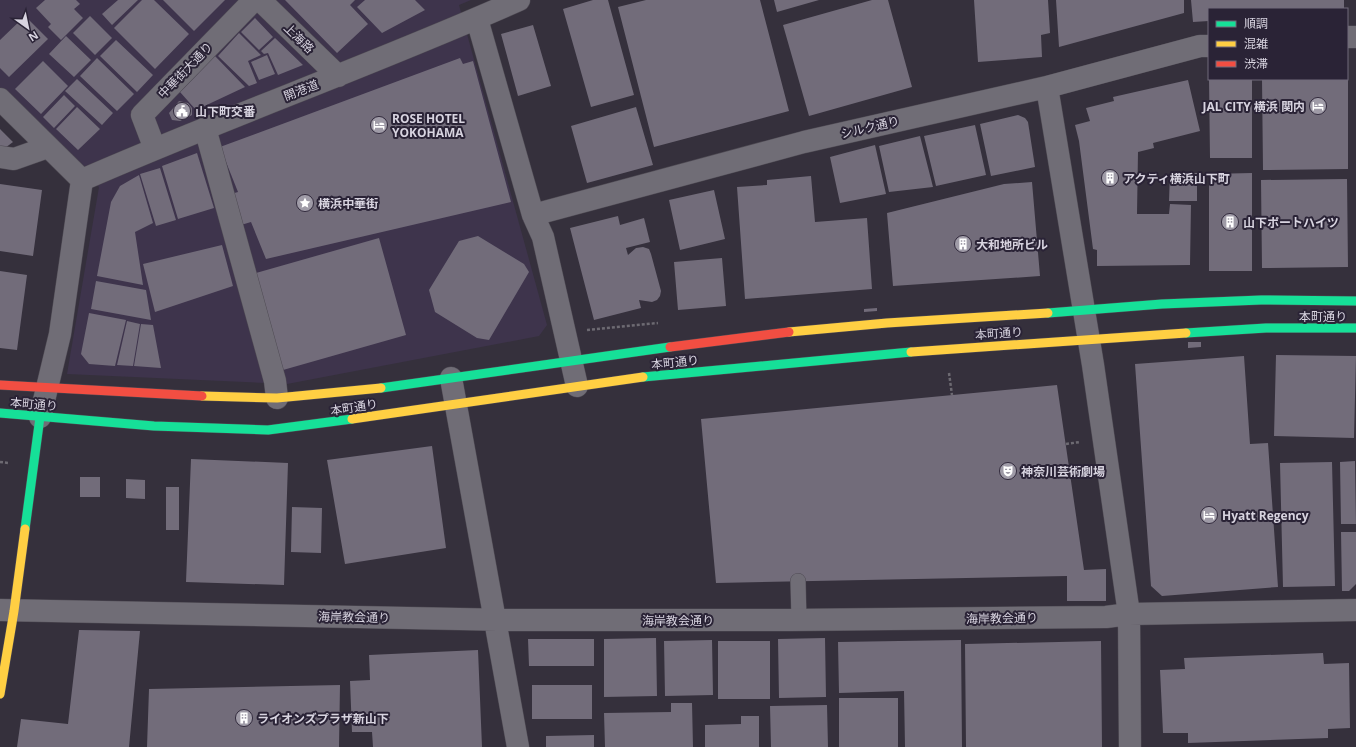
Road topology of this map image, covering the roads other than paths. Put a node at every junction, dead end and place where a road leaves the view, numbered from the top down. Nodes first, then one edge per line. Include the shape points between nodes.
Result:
1 (254, 0) edge
2 (260, 0) edge
3 (519, 0) edge
4 (477, 19) junction
5 (1208, 46) edge
6 (338, 76) junction
7 (1047, 87) junction
8 (0, 99) edge
9 (205, 128) junction
10 (48, 147) junction
11 (155, 149) junction
12 (0, 157) edge
13 (82, 180) junction
14 (533, 215) junction
15 (1356, 301) edge
16 (1083, 310) junction
17 (1356, 328) edge
18 (1089, 339) junction
19 (570, 360) junction
20 (451, 378) junction
21 (0, 384) edge
22 (577, 386) junction
23 (47, 387) junction
24 (277, 398) junction
25 (456, 404) junction
26 (0, 414) edge
27 (40, 417) junction
28 (798, 581) dead end
29 (7, 610) edge
30 (1356, 610) edge
31 (1128, 614) junction
32 (495, 620) junction
33 (799, 620) junction
34 (0, 694) edge
35 (518, 747) edge
36 (1130, 747) edge

1 - 11 street, 中華街大通り via 142,114
2 - 6 street, 上海路
3 - 4 street, 開港道
4 - 6 street, 開港道
4 - 14 street
5 - 7 street, シルク通り
6 - 9 street, 開港道
7 - 14 street, シルク通り via 804,142
7 - 16 street
8 - 10 street
9 - 11 street, 開港道
9 - 24 street via 275,381
10 - 12 street via 14,159
10 - 13 street
11 - 13 street, 開港道
13 - 23 street via 60,334
14 - 19 street via 543,237
15 - 16 street, 本町通り via 1246,300
16 - 18 street
16 - 19 street, 本町通り via 887,323 770,334
17 - 18 street, 本町通り via 1266,328
18 - 22 street, 本町通り via 666,374
18 - 31 street
19 - 20 street, 本町通り
19 - 22 street
20 - 24 street, 本町通り via 332,394
20 - 25 street
21 - 23 street, 本町通り
22 - 25 street, 本町通り
23 - 24 street, 本町通り via 160,395
23 - 27 street
25 - 27 street, 本町通り via 268,430 154,426
25 - 32 street
26 - 27 street, 本町通り
27 - 29 street
28 - 33 lane
29 - 32 street, 海岸教会通り
29 - 34 street
30 - 31 street, 海岸教会通り
31 - 33 street, 海岸教会通り via 1106,617
31 - 36 street
32 - 33 street, 海岸教会通り
32 - 35 street

